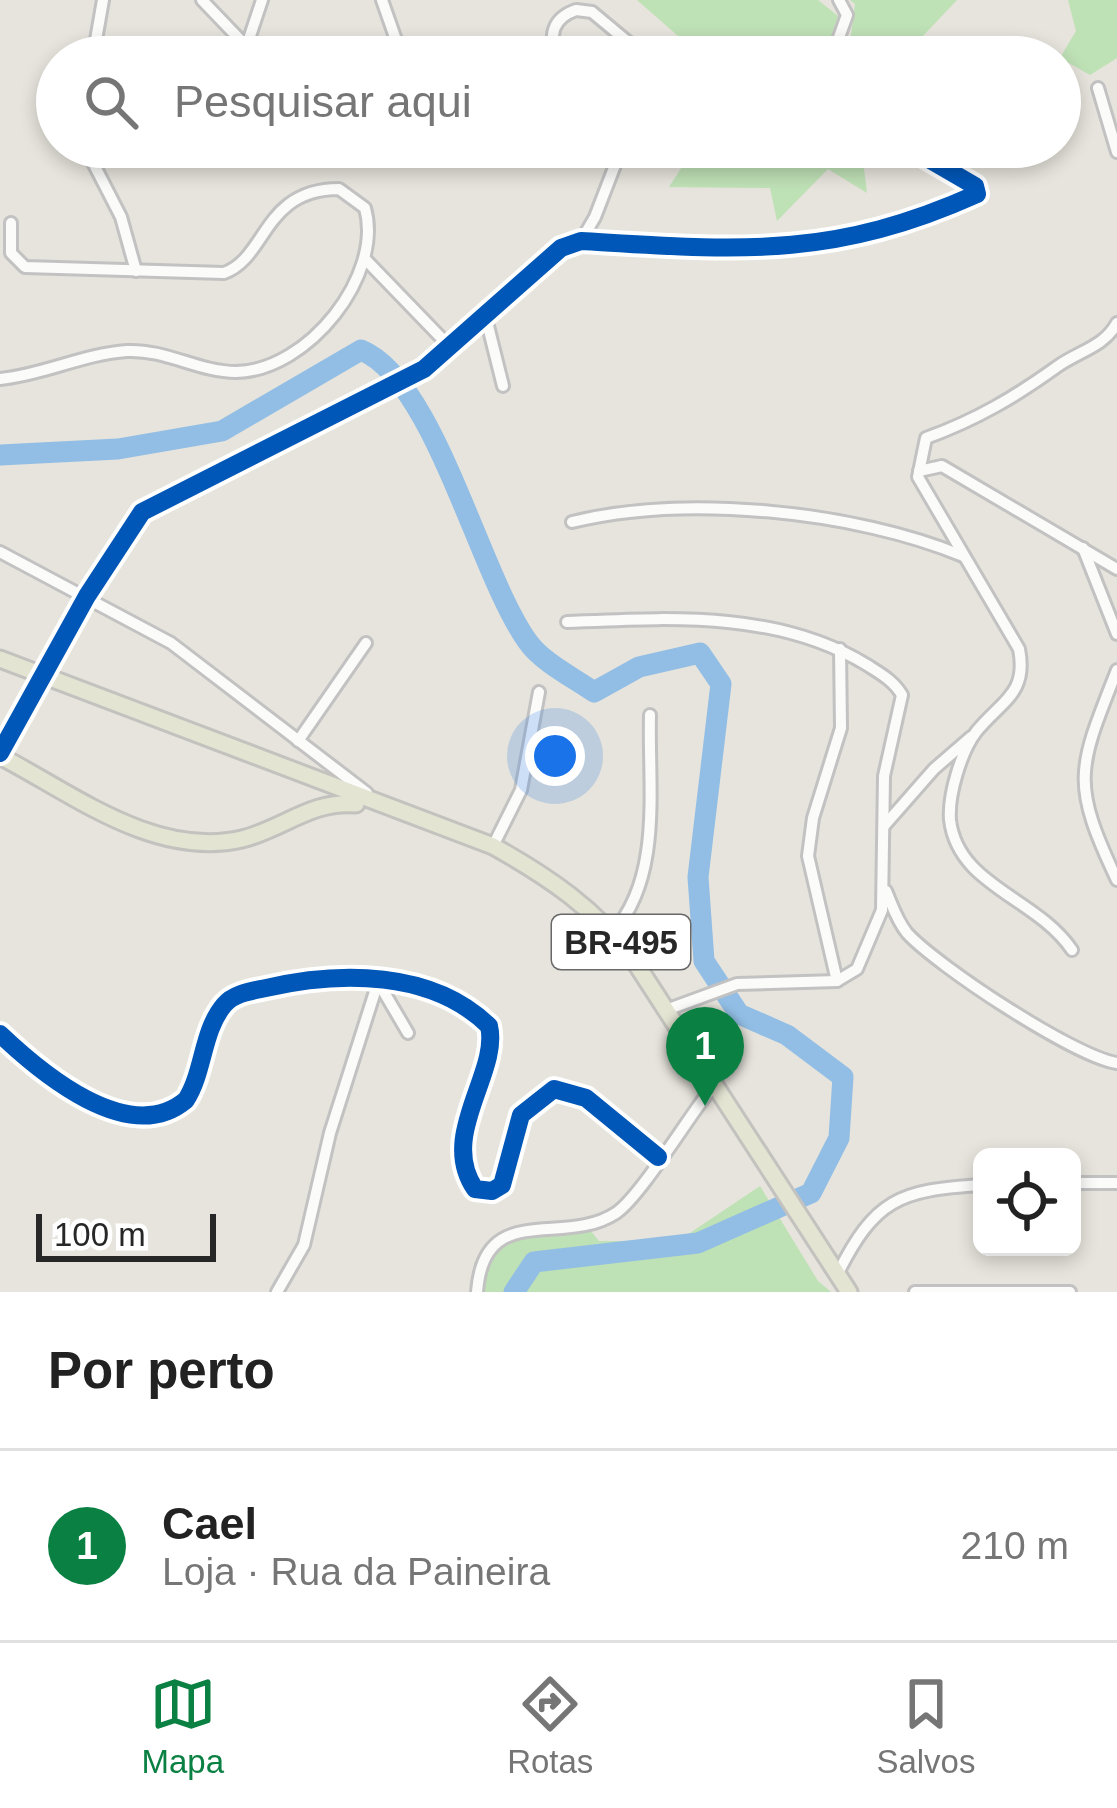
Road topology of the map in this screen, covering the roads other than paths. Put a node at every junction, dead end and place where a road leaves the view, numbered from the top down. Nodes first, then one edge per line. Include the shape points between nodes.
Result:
1 (103, 0) edge
2 (202, 0) edge
3 (262, 0) edge
4 (382, 0) edge
5 (839, 0) edge
6 (97, 36) edge
7 (232, 36) edge
8 (251, 36) edge
9 (395, 36) edge
10 (553, 36) edge
11 (621, 36) edge
12 (840, 36) edge
13 (1098, 88) dead end
14 (1117, 152) edge
15 (96, 168) edge
16 (614, 168) edge
17 (944, 168) edge
18 (10, 223) dead end
19 (580, 241) junction
20 (365, 259) junction
21 (136, 271) junction
22 (484, 314) junction
23 (1117, 323) edge
24 (450, 347) junction
25 (0, 379) edge
26 (503, 386) dead end
27 (919, 471) junction
28 (572, 522) dead end
29 (1083, 548) junction
30 (0, 552) edge
31 (962, 556) junction
32 (1117, 569) edge
33 (87, 596) junction
34 (567, 622) dead end
35 (1117, 634) edge
36 (365, 643) dead end
37 (840, 649) junction
38 (0, 659) edge
39 (1117, 670) edge
40 (42, 675) junction
41 (539, 692) dead end
42 (650, 715) dead end
43 (974, 735) junction
44 (298, 741) junction
45 (0, 754) edge
46 (302, 776) junction
47 (388, 810) junction
48 (302, 812) junction
49 (882, 829) junction
50 (493, 846) junction
51 (1117, 880) edge
52 (884, 886) junction
53 (613, 932) junction
54 (1072, 950) dead end
55 (379, 980) junction
56 (837, 981) junction
57 (666, 1010) junction
58 (0, 1034) edge
59 (408, 1034) dead end
60 (1117, 1063) edge
61 (714, 1085) junction
62 (658, 1156) junction
63 (1081, 1184) edge
64 (1117, 1184) edge
65 (973, 1186) edge
66 (837, 1275) junction
67 (277, 1292) edge
68 (477, 1292) edge
69 (849, 1292) edge
70 (915, 1292) edge
71 (1059, 1292) edge
72 (1070, 1292) edge

1 - 6 street
2 - 7 street
3 - 8 street
4 - 9 street
5 - 12 street via 847,15
10 - 11 street via 555,24 576,10 592,12
13 - 14 street
15 - 21 street
16 - 19 street
17 - 19 street via 976,194 879,231 782,250
18 - 21 street via 11,253 26,267
19 - 22 street via 549,255
20 - 21 street via 365,208 327,189 278,211 233,270
20 - 24 street
20 - 25 street via 313,337 265,366 232,372 122,352
22 - 24 street
22 - 26 street
23 - 27 street via 1106,340 1020,396 926,438
24 - 33 street via 378,397 142,512
27 - 29 street via 941,466
27 - 31 street
28 - 31 street via 640,512 792,513 902,532
29 - 32 street
29 - 35 street
30 - 33 street
31 - 43 street via 1019,649 1024,671 1016,693
33 - 40 street
33 - 44 street via 183,651
34 - 37 street via 768,626
36 - 44 street
37 - 49 street via 902,695
37 - 56 street via 841,728 808,856
38 - 40 main road, BR-495
39 - 51 street via 1083,758 1082,787
40 - 45 street
40 - 46 main road, BR-495
41 - 50 street via 521,790
42 - 53 street via 645,876
43 - 49 street
43 - 54 street via 950,803 957,846 975,873 1048,919
44 - 47 street
45 - 48 main road, BR-495 via 154,836 244,839
46 - 47 main road, BR-495
46 - 48 main road via 320,793
47 - 48 main road, BR-495 via 335,802
47 - 50 main road, BR-495
49 - 52 street
50 - 53 main road, BR-495
52 - 56 street via 868,950 852,975
52 - 60 street via 904,930 963,977 1089,1055
53 - 57 main road, BR-495
55 - 58 street via 336,976 232,997 186,1100 152,1115 75,1091
55 - 59 street
55 - 62 street via 451,1000 489,1025 491,1051 467,1121 475,1189 502,1185 520,1114 554,1089 586,1098
55 - 67 street via 304,1245
56 - 57 street via 728,986
57 - 61 main road, BR-495
61 - 62 street
61 - 66 main road, BR-495
62 - 68 street via 620,1211 521,1231 490,1247
63 - 64 street
65 - 66 street via 896,1197 857,1235
66 - 69 main road, BR-495
70 - 71 street
71 - 72 street

